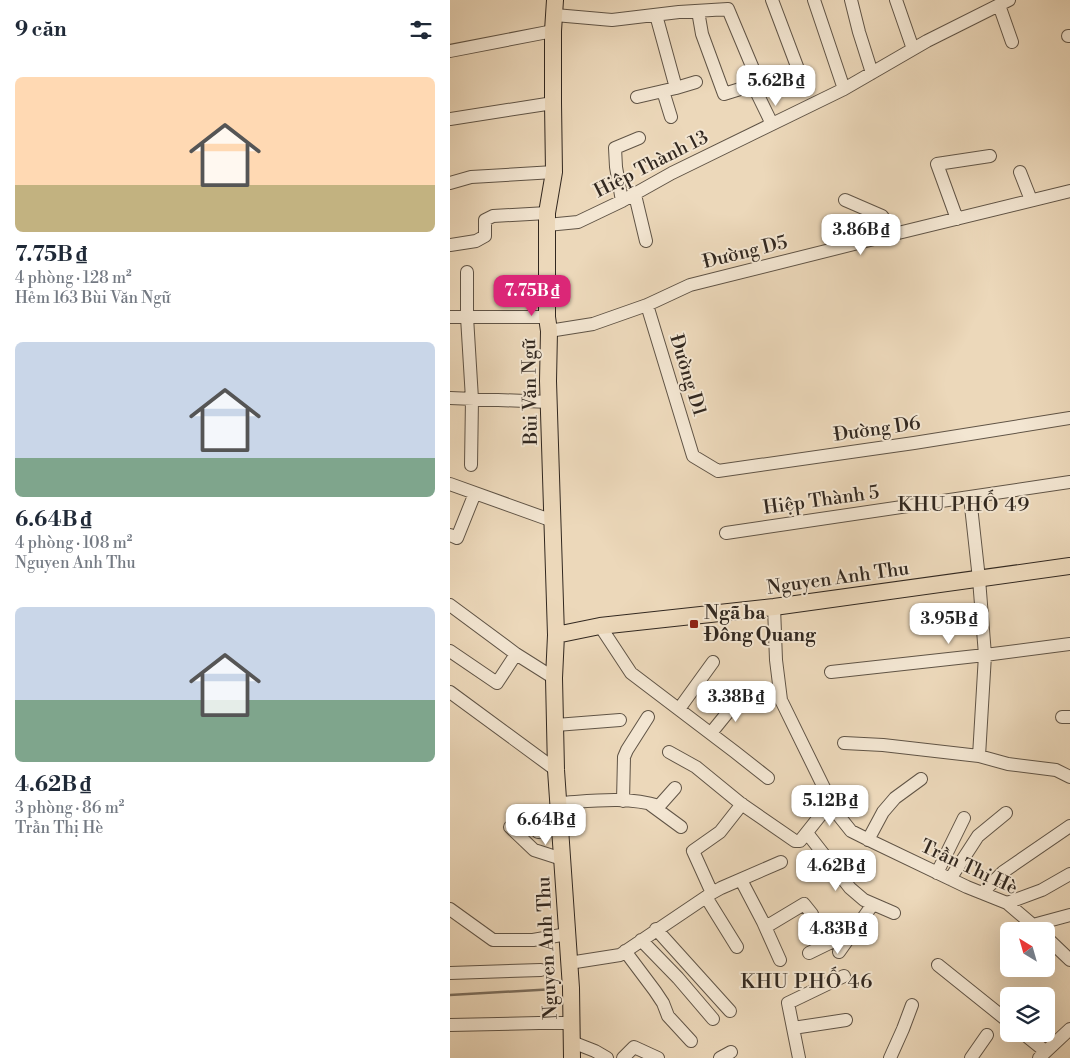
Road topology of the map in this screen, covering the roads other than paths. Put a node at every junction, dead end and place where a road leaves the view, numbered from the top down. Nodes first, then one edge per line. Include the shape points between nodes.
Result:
1 (772, 0) edge
2 (814, 0) edge
3 (851, 0) edge
4 (896, 0) edge
5 (1004, 2) edge
6 (698, 11) junction
7 (656, 15) junction
8 (554, 16) edge
9 (1012, 42) dead end
10 (913, 49) junction
11 (450, 51) edge
12 (872, 73) junction
13 (801, 77) dead end
14 (696, 82) dead end
15 (753, 86) junction
16 (844, 89) junction
17 (670, 90) junction
18 (637, 97) dead end
19 (552, 103) junction
20 (671, 117) dead end
21 (450, 119) edge
22 (772, 124) junction
23 (639, 138) dead end
24 (990, 156) dead end
25 (554, 172) junction
26 (1020, 172) dead end
27 (450, 183) edge
28 (1070, 191) edge
29 (635, 195) junction
30 (845, 200) dead end
31 (1031, 200) junction
32 (622, 201) junction
33 (547, 219) junction
34 (957, 219) junction
35 (890, 234) junction
36 (646, 241) dead end
37 (450, 245) edge
38 (467, 272) dead end
39 (647, 305) junction
40 (450, 317) edge
41 (467, 317) junction
42 (548, 324) junction
43 (450, 398) edge
44 (472, 399) junction
45 (549, 402) junction
46 (1070, 418) edge
47 (694, 456) joint
48 (471, 465) dead end
49 (1070, 482) edge
50 (450, 484) edge
51 (475, 493) junction
52 (970, 497) junction
53 (553, 521) junction
54 (726, 532) dead end
55 (450, 535) edge
56 (1070, 566) edge
57 (979, 579) junction
58 (450, 605) edge
59 (774, 607) junction
60 (600, 626) junction
61 (556, 635) junction
62 (1070, 644) edge
63 (450, 651) edge
64 (516, 654) junction
65 (985, 655) junction
66 (713, 662) dead end
67 (830, 672) dead end
68 (554, 678) junction
69 (450, 692) edge
70 (741, 696) dead end
71 (679, 709) junction
72 (648, 717) dead end
73 (620, 720) dead end
74 (556, 725) junction
75 (711, 733) junction
76 (844, 743) dead end
77 (669, 752) dead end
78 (979, 756) junction
79 (556, 770) junction
80 (1070, 777) edge
81 (768, 778) dead end
82 (922, 779) dead end
83 (675, 788) dead end
84 (623, 801) junction
85 (646, 802) junction
86 (831, 802) junction
87 (559, 803) junction
88 (742, 804) junction
89 (1006, 813) dead end
90 (964, 818) dead end
91 (1070, 826) edge
92 (510, 827) dead end
93 (681, 827) dead end
94 (560, 828) junction
95 (538, 832) dead end
96 (806, 833) junction
97 (868, 840) junction
98 (562, 859) junction
99 (781, 862) dead end
100 (937, 873) junction
101 (1070, 874) edge
102 (950, 879) junction
103 (740, 880) junction
104 (982, 893) junction
105 (709, 895) junction
106 (1008, 903) junction
107 (873, 904) junction
108 (450, 910) edge
109 (894, 913) dead end
110 (812, 914) dead end
111 (1070, 915) edge
112 (763, 922) junction
113 (1030, 922) edge
114 (1052, 922) edge
115 (656, 930) junction
116 (854, 931) junction
117 (567, 934) junction
118 (641, 940) junction
119 (1055, 946) edge
120 (737, 947) dead end
121 (625, 951) junction
122 (839, 952) dead end
123 (809, 953) dead end
124 (780, 960) dead end
125 (1070, 960) edge
126 (569, 963) junction
127 (938, 965) dead end
128 (541, 970) dead end
129 (450, 973) edge
130 (844, 976) dead end
131 (912, 1005) dead end
132 (730, 1011) dead end
133 (1000, 1015) edge
134 (712, 1019) dead end
135 (846, 1020) dead end
136 (572, 1024) junction
137 (450, 1025) edge
138 (793, 1028) junction
139 (1070, 1028) edge
140 (987, 1035) dead end
141 (691, 1041) dead end
142 (1031, 1042) edge
143 (572, 1050) edge
144 (1042, 1055) edge
145 (607, 1058) edge
146 (624, 1058) edge
147 (658, 1058) edge
148 (800, 1058) edge
149 (890, 1058) edge
150 (971, 1058) edge

1 - 13 street
2 - 16 street
3 - 12 street
4 - 10 street
5 - 9 street
5 - 10 street, Hiệp Thành 13
6 - 7 street
6 - 15 street via 728,9 759,83
6 - 15 street via 702,34 724,94
7 - 8 street via 612,20
7 - 17 street
8 - 11 street
8 - 19 main road, Bùi Văn Ngữ
10 - 12 street, Hiệp Thành 13
12 - 16 street, Hiệp Thành 13
14 - 17 street
15 - 22 street
16 - 22 street, Hiệp Thành 13
17 - 18 street
17 - 20 street
19 - 21 street
19 - 25 main road, Bùi Văn Ngữ
22 - 29 street, Hiệp Thành 13 via 672,173
23 - 32 street via 615,148
24 - 34 street via 937,164
25 - 27 street via 471,177
25 - 33 main road, Bùi Văn Ngữ
26 - 31 street
28 - 31 street, Đường D5
29 - 32 street, Hiệp Thành 13
29 - 36 street
30 - 35 street via 882,216
31 - 34 street, Đường D5
32 - 33 street, Hiệp Thành 13 via 578,222
33 - 37 street, Hiệp Thành 13 via 493,216 485,220 485,236 476,241
33 - 42 main road, Bùi Văn Ngữ
34 - 35 street, Đường D5
35 - 39 street, Đường D5 via 690,285
38 - 41 street
39 - 42 street, Đường D5 via 593,324
39 - 47 street, Đường D1
40 - 41 street, Đường D5
41 - 42 street, Đường D5
41 - 44 street
42 - 45 main road, Bùi Văn Ngữ
43 - 44 street
44 - 45 street
44 - 48 street
45 - 53 main road, Bùi Văn Ngữ
46 - 47 street, Đường D6 via 718,471
49 - 52 street, Hiệp Thành 5
50 - 51 street
51 - 53 street
51 - 55 street via 458,538
52 - 54 street, Hiệp Thành 5
52 - 57 street
53 - 61 main road, Bùi Văn Ngữ
56 - 57 main road, Nguyen Anh Thu
57 - 59 main road, Nguyen Anh Thu
57 - 65 street
58 - 64 street
59 - 60 main road, Nguyen Anh Thu
59 - 86 street, Trần Thị Hè via 781,700
60 - 61 main road, Nguyen Anh Thu
60 - 71 street via 630,673
61 - 68 main road, Nguyen Anh Thu
62 - 65 street
63 - 64 street via 497,683
64 - 68 street
65 - 67 street
65 - 78 street
66 - 71 street
68 - 74 main road, Nguyen Anh Thu
69 - 79 street
70 - 75 street
71 - 75 street
72 - 84 street via 624,758
73 - 74 street
74 - 79 main road, Nguyen Anh Thu
75 - 81 street
76 - 78 street via 883,744
77 - 88 street via 696,767
78 - 80 street via 1008,764 1056,770
79 - 87 main road, Nguyen Anh Thu
82 - 97 street via 895,798 883,812
83 - 85 street via 659,806
84 - 85 street
84 - 87 street
85 - 93 street
86 - 96 street
86 - 97 street, Trần Thị Hè via 851,831
87 - 94 main road, Nguyen Anh Thu
88 - 96 street via 795,841 800,841
88 - 105 street via 720,832 693,851
89 - 102 street via 978,836
90 - 100 street
91 - 104 street via 1003,872
92 - 98 street via 534,850
94 - 95 street
94 - 98 main road, Nguyen Anh Thu
96 - 107 street via 850,888
97 - 100 street, Trần Thị Hè
98 - 117 main road, Nguyen Anh Thu
99 - 103 street
100 - 102 street, Trần Thị Hè
101 - 106 street via 1042,890
102 - 104 street, Trần Thị Hè
103 - 105 street
103 - 112 street
104 - 106 street, Trần Thị Hè
105 - 115 street
105 - 120 street
106 - 113 street, Trần Thị Hè
107 - 109 street
107 - 116 street
108 - 117 street via 493,940 533,940
110 - 112 street via 804,904 769,924
111 - 114 street
112 - 124 street
115 - 118 street
115 - 132 street
116 - 122 street
116 - 123 street
117 - 126 main road, Nguyen Anh Thu
118 - 121 street
118 - 134 street
119 - 125 street
121 - 126 street via 620,955
121 - 141 street via 655,991 668,1016
126 - 136 main road, Nguyen Anh Thu
127 - 133 street
128 - 129 street
130 - 138 street via 788,1003
131 - 149 street
135 - 138 street
136 - 137 street
136 - 143 main road, Nguyen Anh Thu
138 - 148 street
139 - 144 street
140 - 150 street
142 - 144 street
143 - 145 street via 595,1051
146 - 147 street via 634,1047

